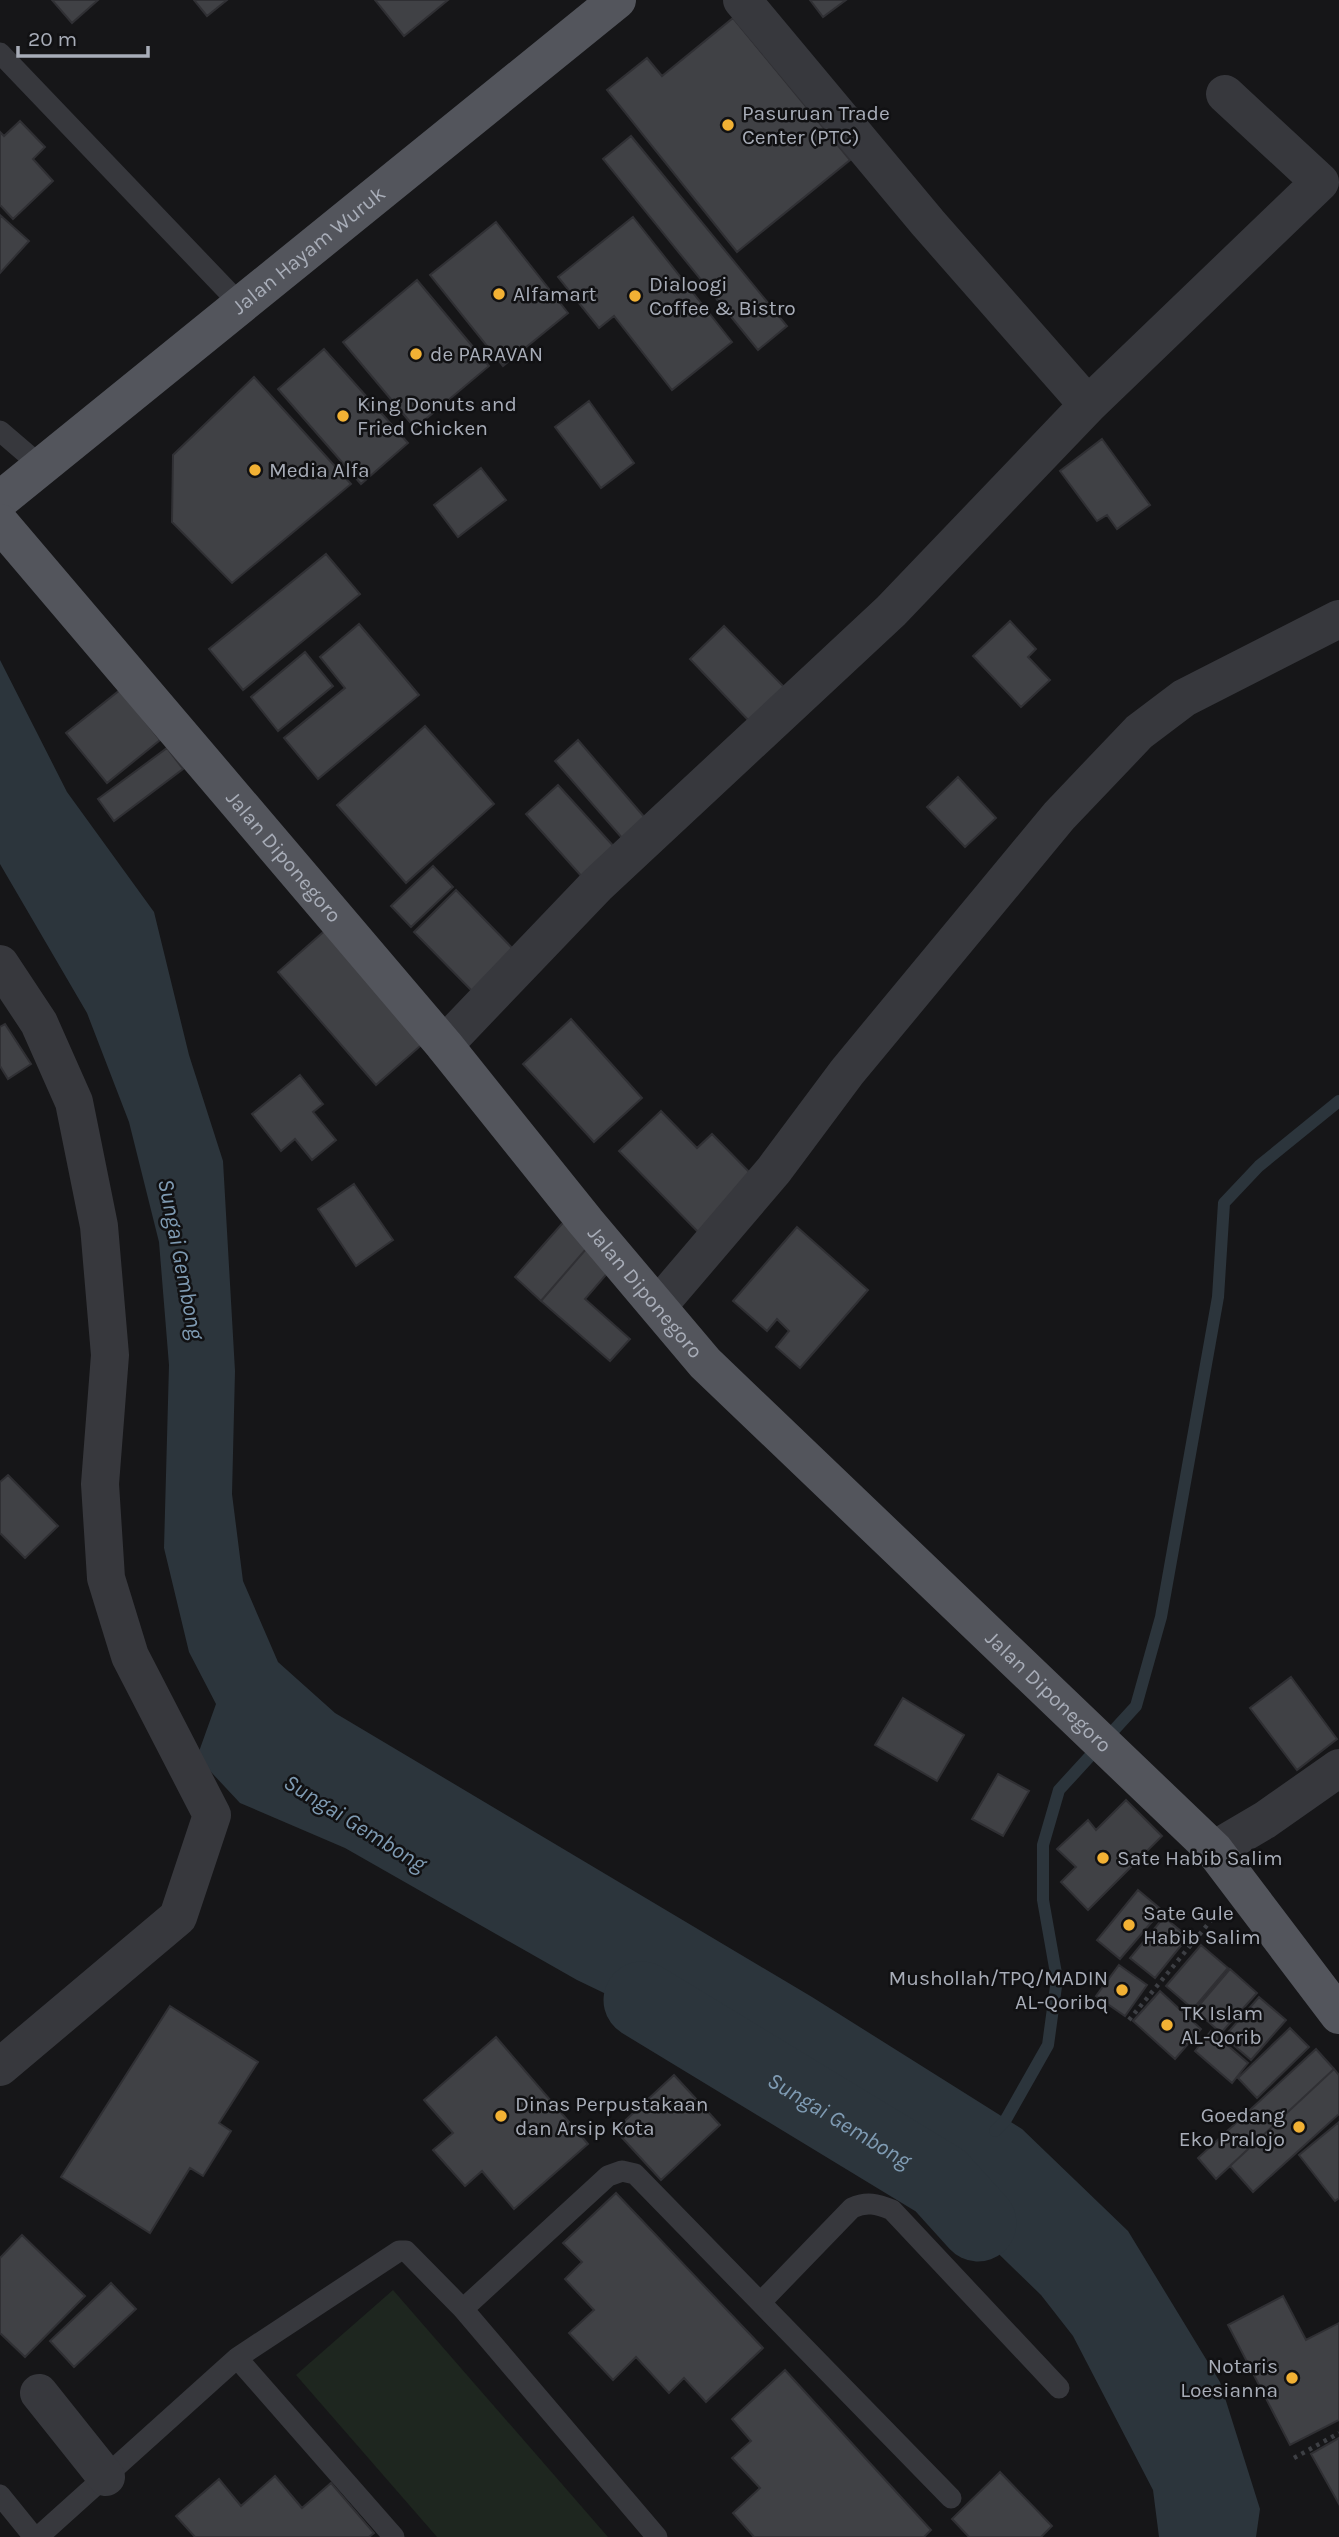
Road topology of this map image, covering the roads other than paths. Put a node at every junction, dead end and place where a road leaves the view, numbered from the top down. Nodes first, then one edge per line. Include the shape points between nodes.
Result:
1 (617, 0) edge
2 (742, 0) edge
3 (0, 53) edge
4 (1226, 94) dead end
5 (1330, 192) edge
6 (241, 305) junction
7 (1088, 405) junction
8 (0, 431) edge
9 (42, 467) junction
10 (0, 500) edge
11 (0, 523) edge
12 (1339, 619) edge
13 (0, 964) edge
14 (444, 1045) junction
15 (658, 1306) junction
16 (1339, 1768) edge
17 (1214, 1850) junction
18 (1339, 2015) edge
19 (1, 2064) edge
20 (762, 2301) junction
21 (463, 2309) junction
22 (237, 2358) junction
23 (1059, 2388) dead end
24 (39, 2393) dead end
25 (106, 2477) junction
26 (0, 2495) edge
27 (951, 2498) dead end
28 (36, 2537) edge
29 (394, 2537) edge
30 (657, 2537) edge

1 - 6 main road, Jalan Hayam Wuruk
2 - 7 street
3 - 6 lane
4 - 5 street
5 - 7 street
6 - 9 main road, Jalan Hayam Wuruk
7 - 14 street via 891,611 597,885
8 - 9 lane
9 - 10 main road, Jalan Hayam Wuruk
11 - 14 main road, Jalan Diponegoro
12 - 15 street via 1184,698 1139,732 1059,816 848,1072 774,1170
13 - 19 street via 39,1023 74,1102 99,1226 110,1355 100,1484 106,1578 130,1656 212,1815 178,1917
14 - 15 main road, Jalan Diponegoro
15 - 17 main road, Jalan Diponegoro via 705,1363 760,1418
16 - 17 street
17 - 18 main road, Jalan Diponegoro
20 - 21 lane via 635,2174 622,2171 608,2176
20 - 23 lane via 852,2208 878,2204 892,2210
20 - 27 lane
21 - 22 lane via 410,2254 399,2251
21 - 30 lane
22 - 25 lane
22 - 29 lane
24 - 25 street
25 - 28 lane
26 - 28 lane

